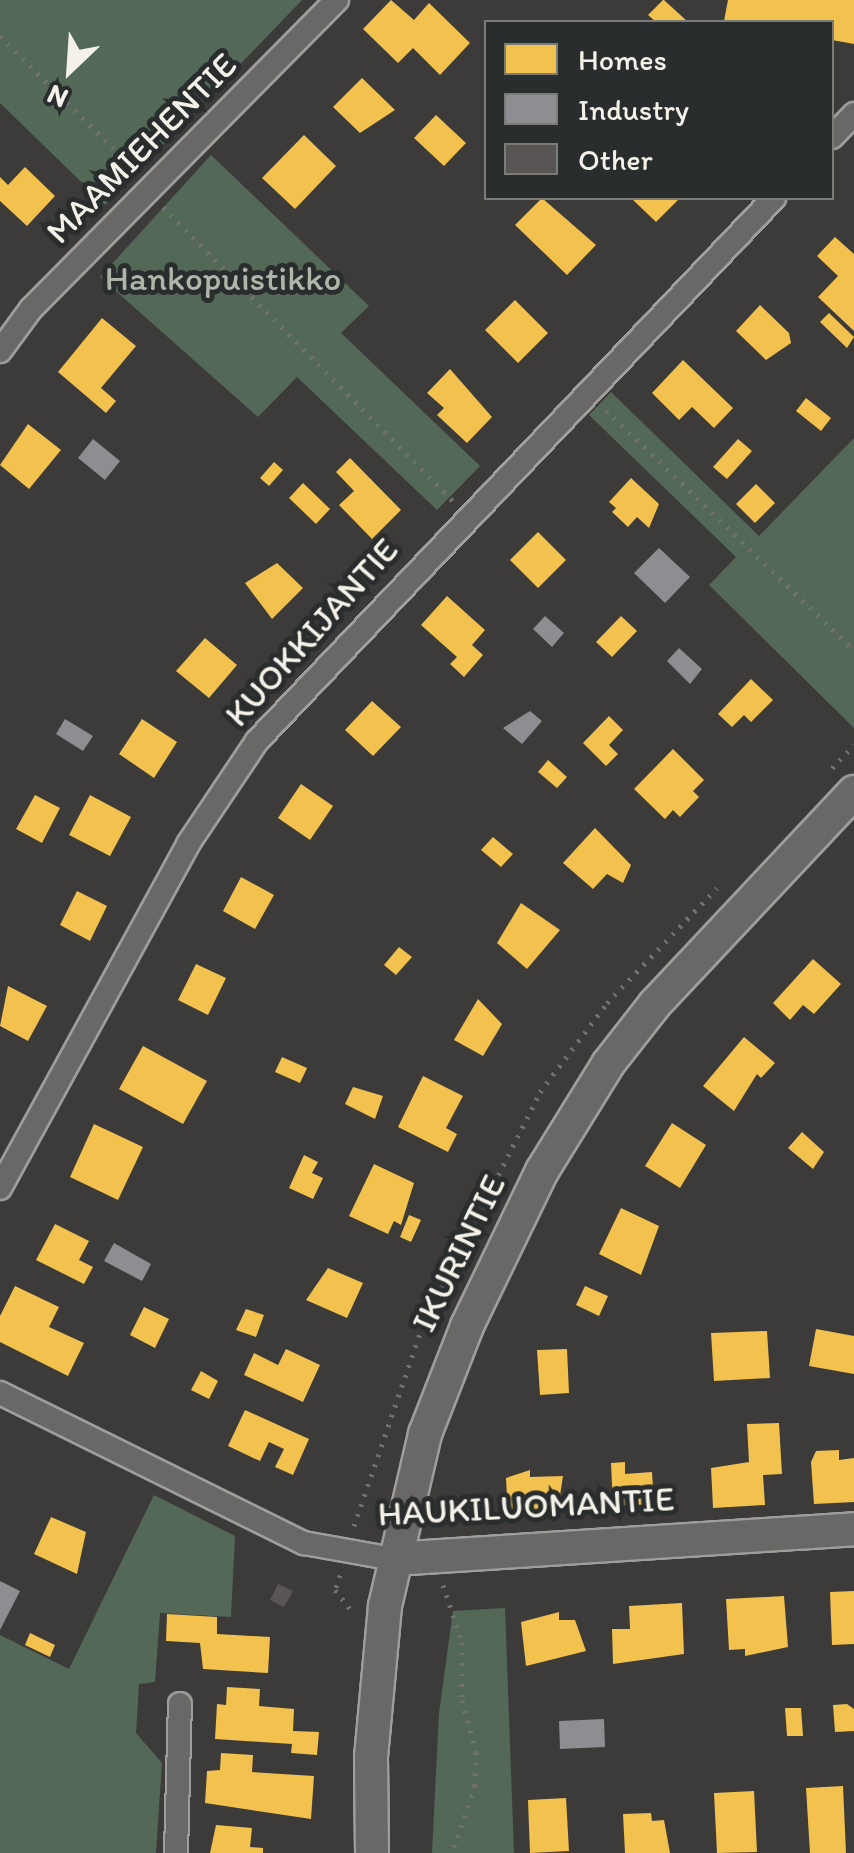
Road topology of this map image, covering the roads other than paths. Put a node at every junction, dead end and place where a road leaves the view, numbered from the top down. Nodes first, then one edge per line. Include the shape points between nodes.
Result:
1 (338, 0) edge
2 (854, 114) edge
3 (834, 136) edge
4 (772, 200) edge
5 (0, 351) edge
6 (854, 792) edge
7 (0, 1188) edge
8 (0, 1393) edge
9 (854, 1529) edge
10 (394, 1559) junction
11 (180, 1704) dead end
12 (176, 1853) edge
13 (372, 1853) edge

1 - 5 street, MAAMIEHENTIE via 31,308
2 - 3 street
4 - 7 street, KUOKKIJANTIE via 466,514 224,784
6 - 10 main road, IKURINTIE via 656,1004 576,1113 515,1220 451,1360
8 - 10 street, HAUKILUOMANTIE via 304,1543
9 - 10 main road, HAUKILUOMANTIE
10 - 13 main road, IKURINTIE via 371,1757
11 - 12 street

